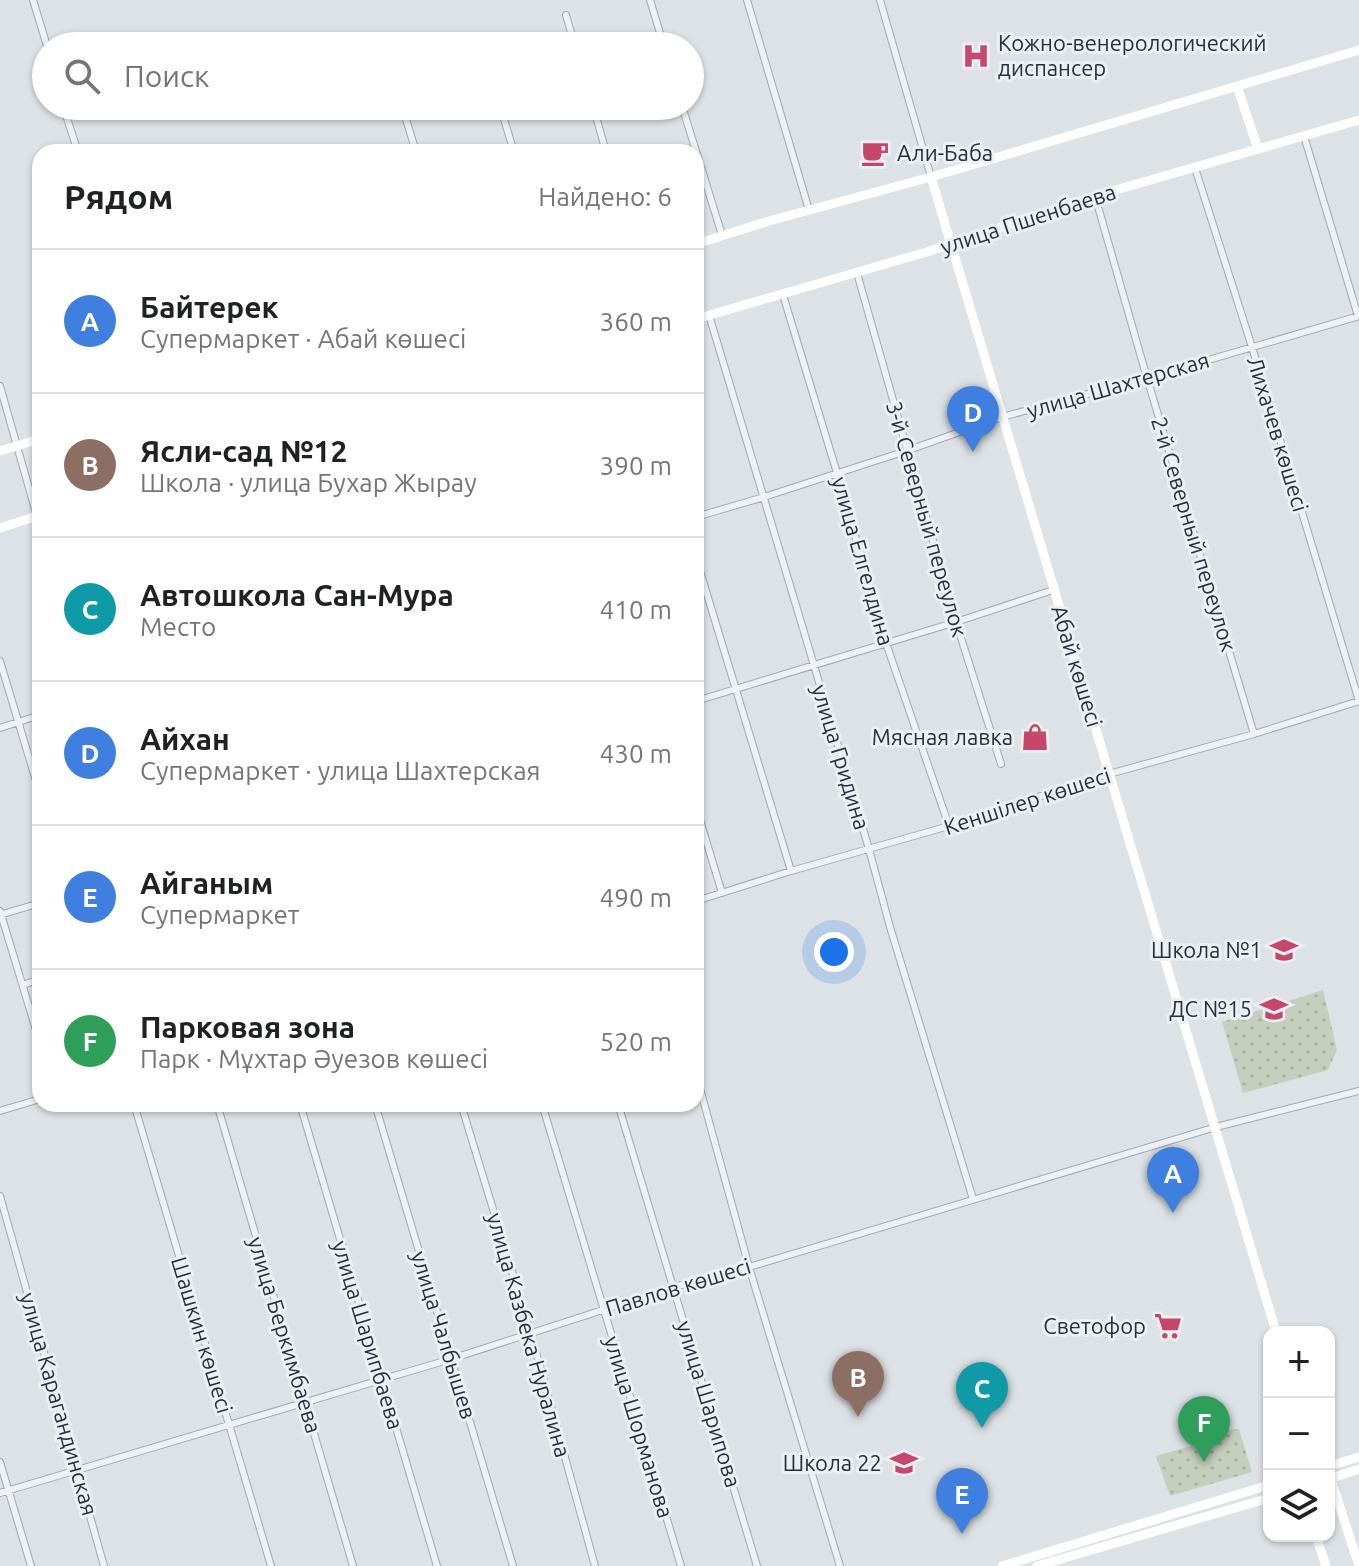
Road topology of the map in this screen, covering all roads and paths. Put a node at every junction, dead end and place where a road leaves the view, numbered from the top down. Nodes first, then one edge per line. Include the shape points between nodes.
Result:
1 (33, 0) edge
2 (650, 0) edge
3 (747, 0) edge
4 (880, 0) edge
5 (566, 15) dead end
6 (43, 32) edge
7 (571, 32) edge
8 (660, 32) edge
9 (1359, 50) edge
10 (1237, 86) junction
11 (68, 120) edge
12 (406, 120) edge
13 (504, 120) edge
14 (597, 120) edge
15 (686, 120) edge
16 (1359, 120) edge
17 (1304, 136) junction
18 (75, 144) edge
19 (414, 144) edge
20 (512, 144) edge
21 (604, 144) edge
22 (694, 144) edge
23 (1258, 149) junction
24 (1195, 168) junction
25 (704, 177) edge
26 (931, 177) junction
27 (1095, 196) junction
28 (809, 210) junction
29 (722, 235) junction
30 (704, 241) edge
31 (951, 245) junction
32 (857, 273) junction
33 (783, 295) junction
34 (709, 315) junction
35 (704, 317) edge
36 (1359, 317) edge
37 (1252, 347) junction
38 (1147, 378) junction
39 (0, 386) edge
40 (1002, 417) junction
41 (32, 441) edge
42 (17, 446) junction
43 (0, 451) edge
44 (906, 451) junction
45 (837, 473) junction
46 (32, 496) edge
47 (764, 497) junction
48 (704, 515) edge
49 (32, 518) edge
50 (0, 528) edge
51 (704, 584) edge
52 (1053, 590) junction
53 (956, 622) junction
54 (886, 643) junction
55 (0, 661) edge
56 (813, 665) junction
57 (736, 689) junction
58 (704, 699) edge
59 (1359, 701) edge
60 (32, 718) edge
61 (19, 722) junction
62 (0, 728) edge
63 (1254, 734) junction
64 (1001, 764) dead end
65 (32, 767) edge
66 (1109, 774) junction
67 (949, 826) junction
68 (704, 833) edge
69 (869, 849) junction
70 (791, 871) junction
71 (722, 893) junction
72 (704, 899) edge
73 (32, 905) edge
74 (0, 913) edge
75 (32, 982) edge
76 (23, 985) junction
77 (32, 1016) edge
78 (1359, 1091) edge
79 (32, 1101) edge
80 (704, 1103) edge
81 (0, 1111) edge
82 (136, 1112) edge
83 (219, 1112) edge
84 (302, 1112) edge
85 (377, 1112) edge
86 (463, 1112) edge
87 (544, 1112) edge
88 (620, 1112) edge
89 (1216, 1127) junction
90 (0, 1196) edge
91 (973, 1199) junction
92 (749, 1267) junction
93 (674, 1287) junction
94 (604, 1309) junction
95 (1274, 1326) edge
96 (531, 1334) junction
97 (451, 1359) junction
98 (381, 1379) junction
99 (305, 1402) junction
100 (229, 1424) junction
101 (1359, 1457) edge
102 (0, 1462) edge
103 (1335, 1464) edge
104 (77, 1469) junction
105 (1359, 1469) edge
106 (1335, 1476) edge
107 (1263, 1487) edge
108 (9, 1491) junction
109 (1335, 1492) edge
110 (0, 1493) edge
111 (1263, 1500) edge
112 (1318, 1542) edge
113 (31, 1566) edge
114 (104, 1566) edge
115 (271, 1566) edge
116 (353, 1566) edge
117 (437, 1566) edge
118 (513, 1566) edge
119 (595, 1566) edge
120 (681, 1566) edge
121 (757, 1566) edge
122 (840, 1566) edge
123 (1002, 1566) edge
124 (1037, 1566) edge
125 (1326, 1566) edge
126 (1359, 1566) edge

1 - 6 street
2 - 8 street
3 - 28 street
4 - 26 street, Абай көшесі
5 - 7 street
9 - 10 main road
10 - 23 main road
10 - 26 main road
11 - 18 street
12 - 19 street
13 - 20 street
14 - 21 street
15 - 22 street
16 - 17 main road, улица Пшенбаева
17 - 23 main road, улица Пшенбаева
17 - 36 street
23 - 24 main road, улица Пшенбаева
24 - 27 main road, улица Пшенбаева
24 - 37 street, Лихачев көшесі
25 - 29 street
26 - 28 main road
26 - 31 main road, Абай көшесі
27 - 31 main road, улица Пшенбаева
27 - 38 street, 2-й Северный переулок
28 - 29 main road
29 - 30 main road
31 - 32 main road, улица Пшенбаева
31 - 40 main road, Абай көшесі
32 - 33 main road, улица Пшенбаева
32 - 44 street, 3-й Северный переулок
33 - 34 main road, улица Пшенбаева
33 - 45 street, улица Елгелдина
34 - 35 main road, улица Пшенбаева
34 - 47 street, улица Гридина
36 - 37 street, улица Шахтерская
37 - 38 street, улица Шахтерская
37 - 59 street, Лихачев көшесі
38 - 40 street, улица Шахтерская
38 - 63 street, 2-й Северный переулок
39 - 42 street
40 - 44 street, улица Шахтерская
40 - 52 main road, Абай көшесі
41 - 42 main road
42 - 43 main road
42 - 46 street
44 - 45 street, улица Шахтерская
44 - 53 street, 3-й Северный переулок
45 - 47 street, улица Шахтерская
45 - 54 street, улица Елгелдина
47 - 48 street, улица Шахтерская
47 - 56 street, улица Гридина
49 - 50 main road
51 - 57 street
52 - 53 street
52 - 66 main road, Абай көшесі
53 - 54 street
53 - 64 street, 3-й Северный переулок
54 - 56 street
54 - 67 street, улица Елгелдина
55 - 61 street
56 - 57 street
56 - 69 street, улица Гридина
57 - 58 street
57 - 70 street
59 - 63 street, Кеншілер көшесі
60 - 61 street
61 - 62 street
61 - 65 street
63 - 66 street, Кеншілер көшесі
66 - 67 street, Кеншілер көшесі
66 - 89 main road, Абай көшесі
67 - 69 street, Кеншілер көшесі
68 - 71 street
69 - 70 street, Кеншілер көшесі
69 - 91 street, улица Гридина
70 - 71 street, Кеншілер көшесі
71 - 72 street, Кеншілер көшесі
73 - 74 street
74 - 76 street
75 - 76 street
76 - 77 street
78 - 89 street, Павлов көшесі
79 - 81 street
80 - 92 street
82 - 100 street, Шашкин көшесі
83 - 99 street, улица Беркимбаева
84 - 98 street, улица Шарипбаева
85 - 97 street, улица Чалбышев
86 - 96 street, улица Казбека Нуралина
87 - 94 street, улица Шорманова
88 - 93 street, улица Шарипова
89 - 91 street, Павлов көшесі
89 - 95 main road, Абай көшесі
90 - 104 street, улица Карагандинская
91 - 92 street, Павлов көшесі
92 - 93 street, Павлов көшесі
92 - 122 street
93 - 94 street, Павлов көшесі
93 - 121 street, улица Шарипова
94 - 96 street, Павлов көшесі
94 - 120 street, улица Шорманова
96 - 97 street, Павлов көшесі
96 - 119 street, улица Казбека Нуралина
97 - 98 street, Павлов көшесі
97 - 118 street, улица Чалбышев
98 - 99 street, Павлов көшесі
98 - 117 street, улица Шарипбаева
99 - 100 street, Павлов көшесі
99 - 116 street, улица Беркимбаева
100 - 104 street, Павлов көшесі
100 - 115 street, Шашкин көшесі
101 - 103 main road
102 - 108 street
104 - 108 street, Павлов көшесі
104 - 114 street, улица Карагандинская
105 - 106 main road
107 - 123 main road
108 - 110 street, Павлов көшесі
108 - 113 street
109 - 126 main road
111 - 124 main road
112 - 125 main road

